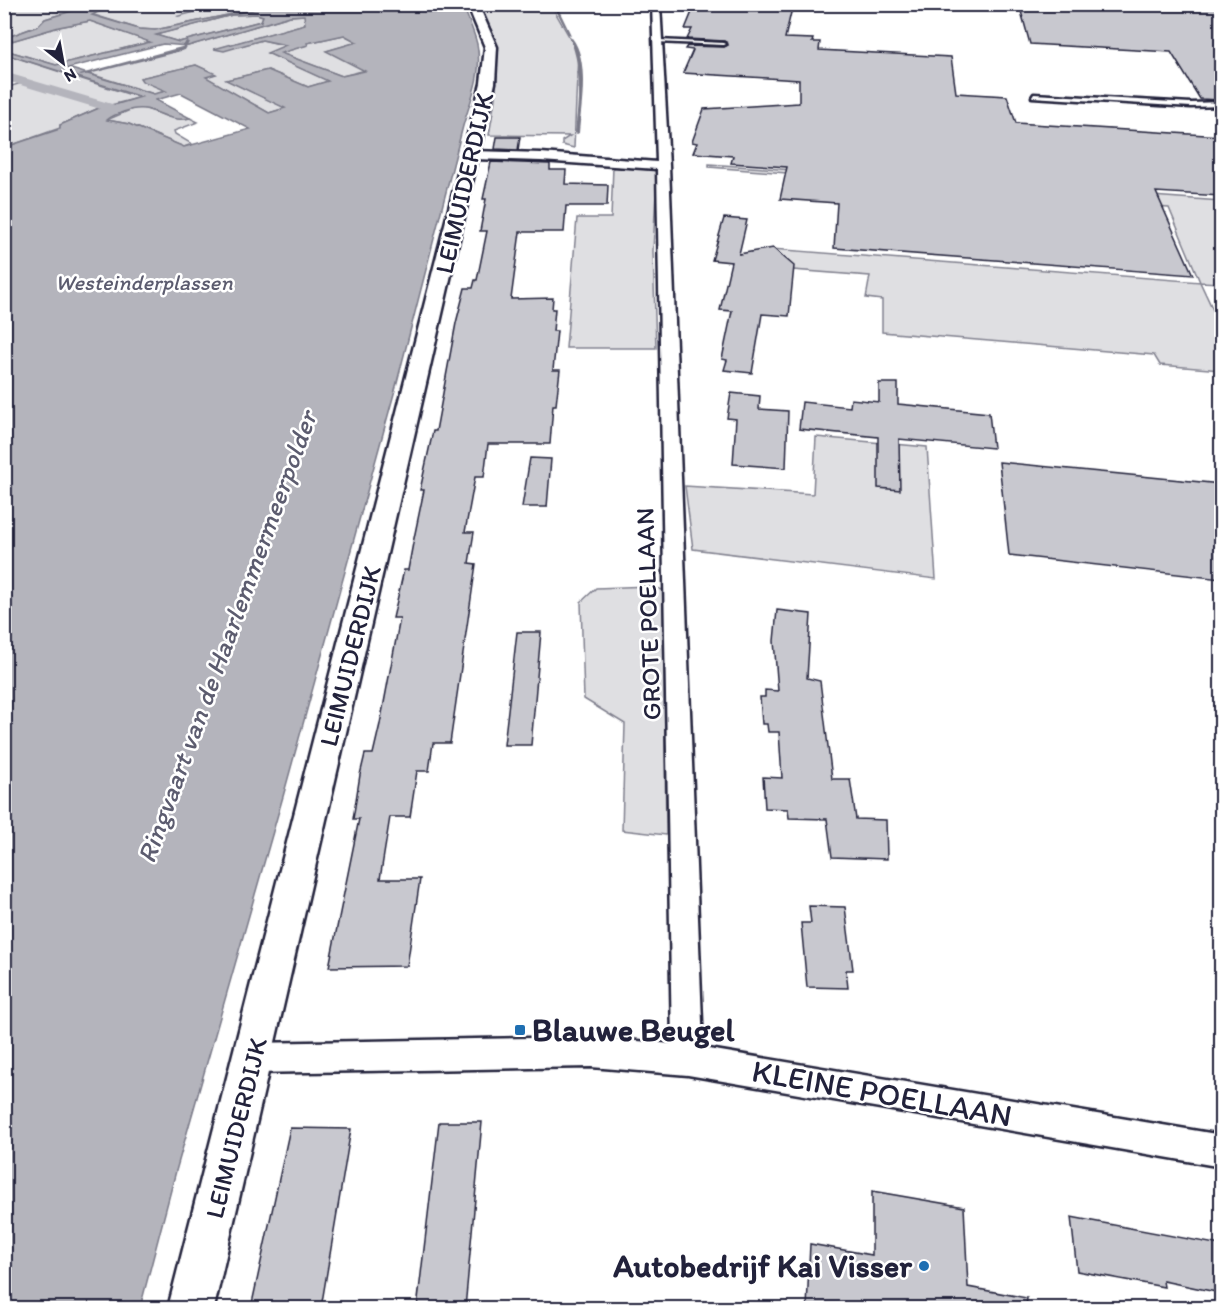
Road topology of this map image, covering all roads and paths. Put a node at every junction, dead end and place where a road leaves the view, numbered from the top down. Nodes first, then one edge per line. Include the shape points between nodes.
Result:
1 (472, 4) edge
2 (656, 4) edge
3 (658, 41) junction
4 (724, 44) dead end
5 (1034, 96) dead end
6 (1221, 104) edge
7 (472, 155) junction
8 (663, 166) junction
9 (253, 1058) junction
10 (688, 1060) junction
11 (1221, 1151) edge
12 (191, 1308) edge

1 - 7 street, LEIMUIDERDIJK via 479,29 491,47
2 - 3 street, GROTE POELLAAN
3 - 4 lane
3 - 8 street, GROTE POELLAAN
5 - 6 lane
7 - 8 street
7 - 9 street, LEIMUIDERDIJK
8 - 10 street, GROTE POELLAAN
9 - 10 street, KLEINE POELLAAN via 591,1052
9 - 12 street, LEIMUIDERDIJK
10 - 11 street, KLEINE POELLAAN

